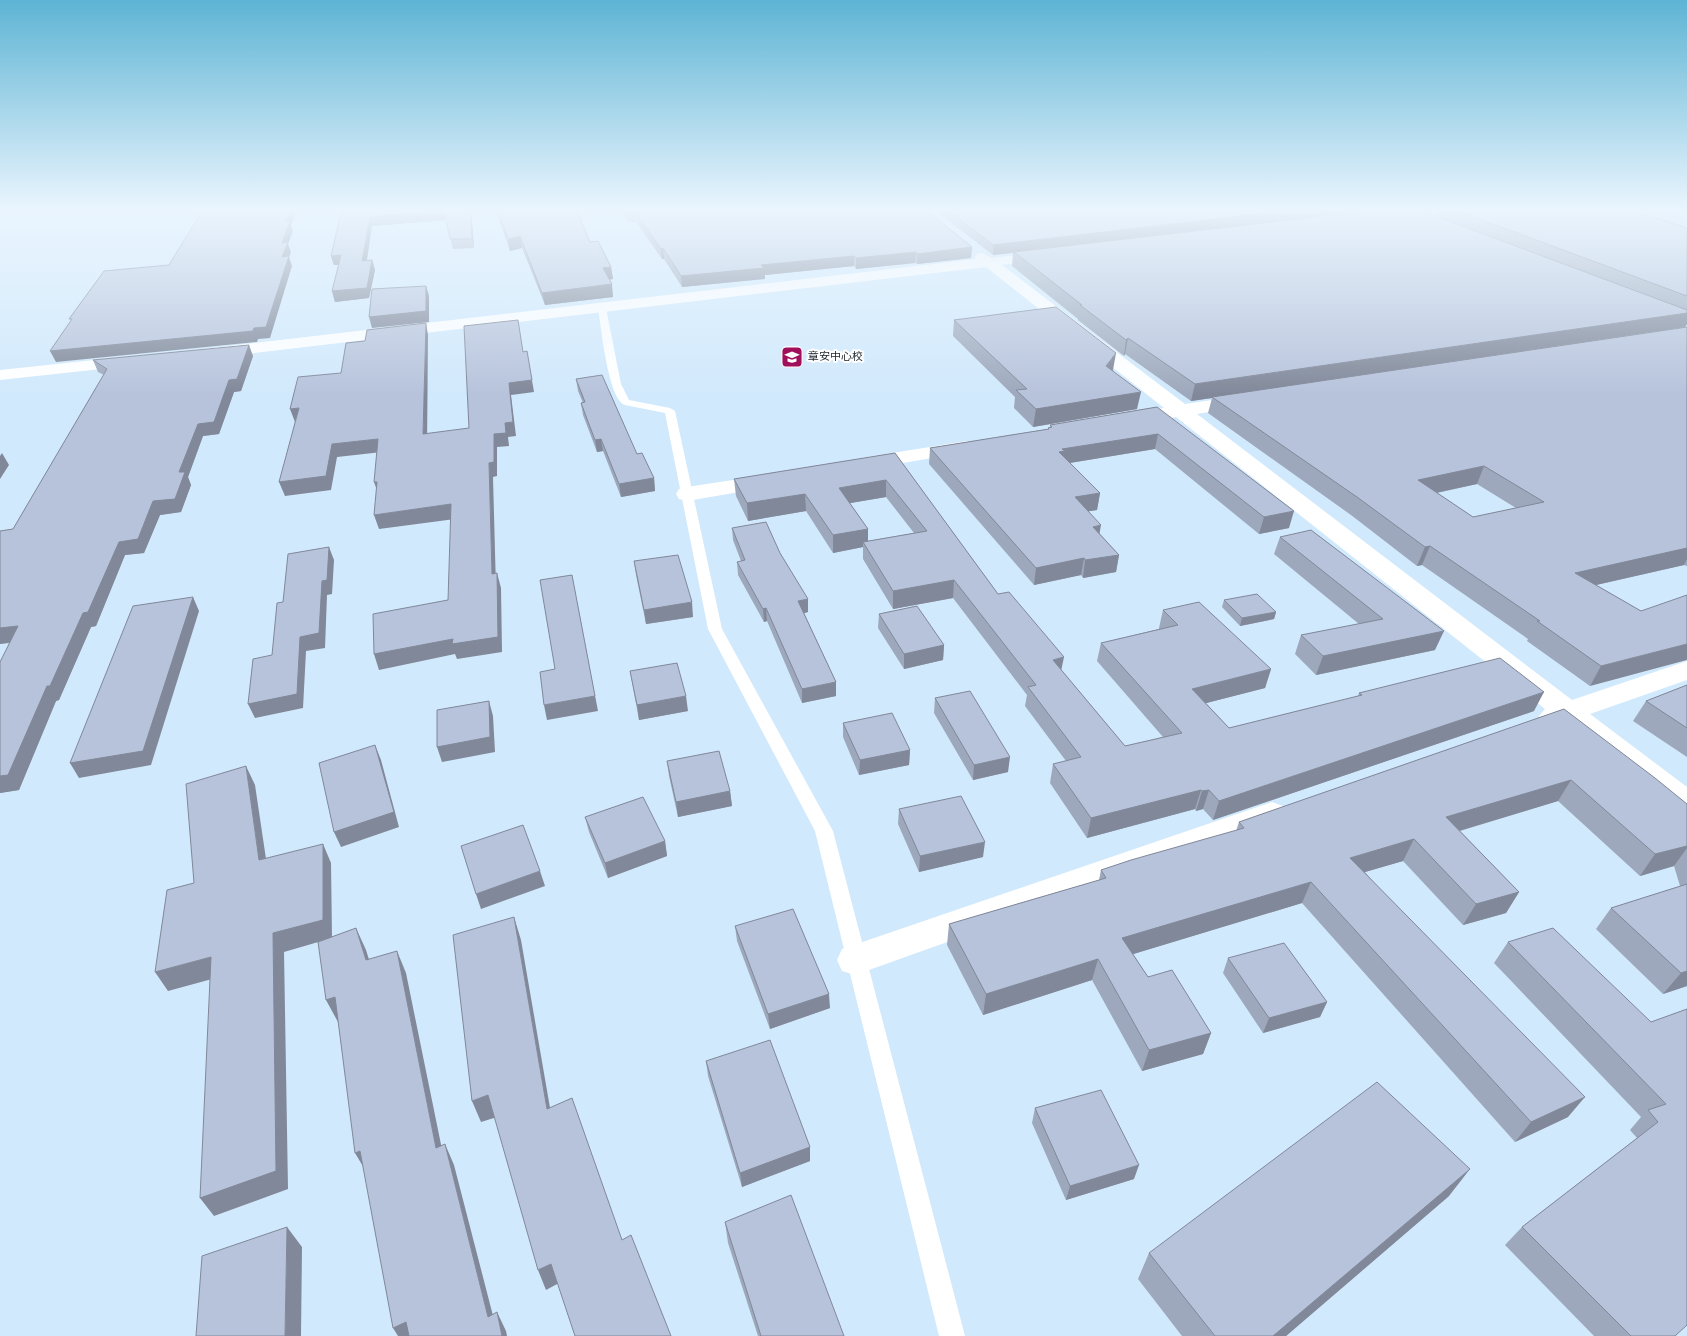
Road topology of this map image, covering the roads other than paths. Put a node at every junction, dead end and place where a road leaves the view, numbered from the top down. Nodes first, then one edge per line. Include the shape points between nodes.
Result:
1 (926, 270) edge
2 (999, 270) edge
3 (602, 308) junction
4 (195, 355) edge
5 (146, 360) edge
6 (0, 375) edge
7 (1268, 397) edge
8 (1180, 410) junction
9 (1111, 422) edge
10 (983, 444) edge
11 (845, 467) edge
12 (786, 477) edge
13 (687, 494) junction
14 (1687, 670) edge
15 (1567, 711) junction
16 (1530, 724) edge
17 (1687, 804) edge
18 (1296, 806) edge
19 (855, 960) junction
20 (952, 1336) edge

1 - 3 street
2 - 8 street
3 - 4 street
3 - 13 lane via 616,384 626,402 670,411
5 - 6 street
7 - 8 street
8 - 9 street
8 - 15 street
10 - 11 street
12 - 13 street
13 - 19 lane via 715,629 824,831
14 - 15 street
15 - 16 street
15 - 17 street
18 - 19 street
19 - 20 lane

